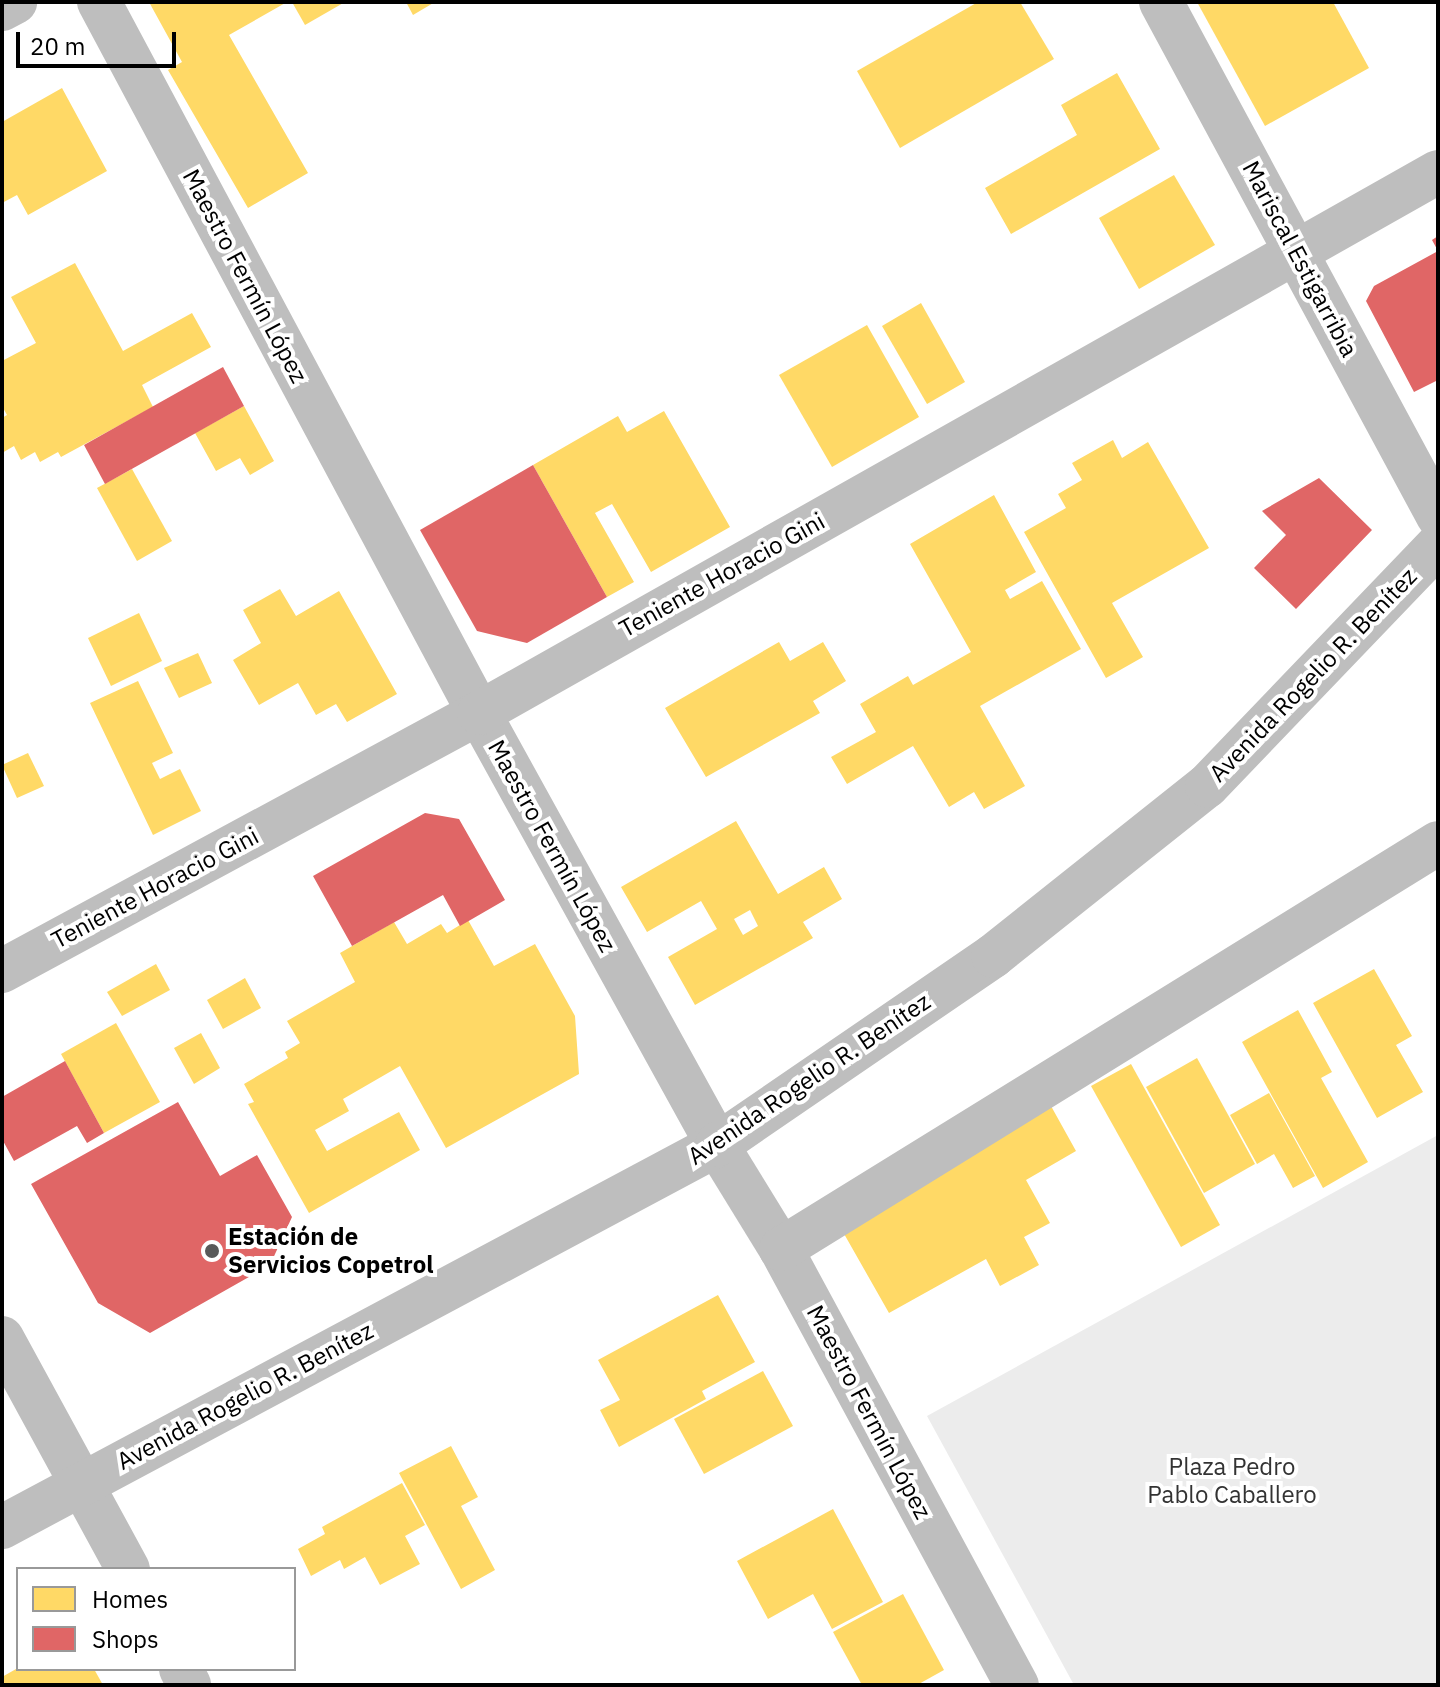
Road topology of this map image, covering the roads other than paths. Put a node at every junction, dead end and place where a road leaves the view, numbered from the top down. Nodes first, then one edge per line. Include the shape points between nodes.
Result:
1 (15, 2) edge
2 (99, 2) edge
3 (1161, 2) edge
4 (2, 9) edge
5 (1438, 172) edge
6 (1296, 251) junction
7 (1438, 516) edge
8 (1438, 545) edge
9 (479, 713) junction
10 (1438, 843) edge
11 (2, 971) edge
12 (717, 1145) junction
13 (781, 1249) junction
14 (2, 1338) edge
15 (83, 1483) junction
16 (2, 1527) edge
17 (127, 1567) edge
18 (1017, 1685) edge

1 - 4 street
2 - 9 street, Maestro Fermín López
3 - 6 street, Mariscal Estigarribia
5 - 6 street, Teniente Horacio Gini
6 - 7 street, Mariscal Estigarribia
6 - 9 street, Teniente Horacio Gini
8 - 12 street, Avenida Rogelio R. Benítez via 1207,786 993,956
9 - 11 street, Teniente Horacio Gini
9 - 12 street, Maestro Fermín López
10 - 13 street
12 - 13 street, Maestro Fermín López
12 - 15 street, Avenida Rogelio R. Benítez
13 - 18 street, Maestro Fermín López
14 - 15 street
15 - 16 street, Avenida Rogelio R. Benítez
15 - 17 street

